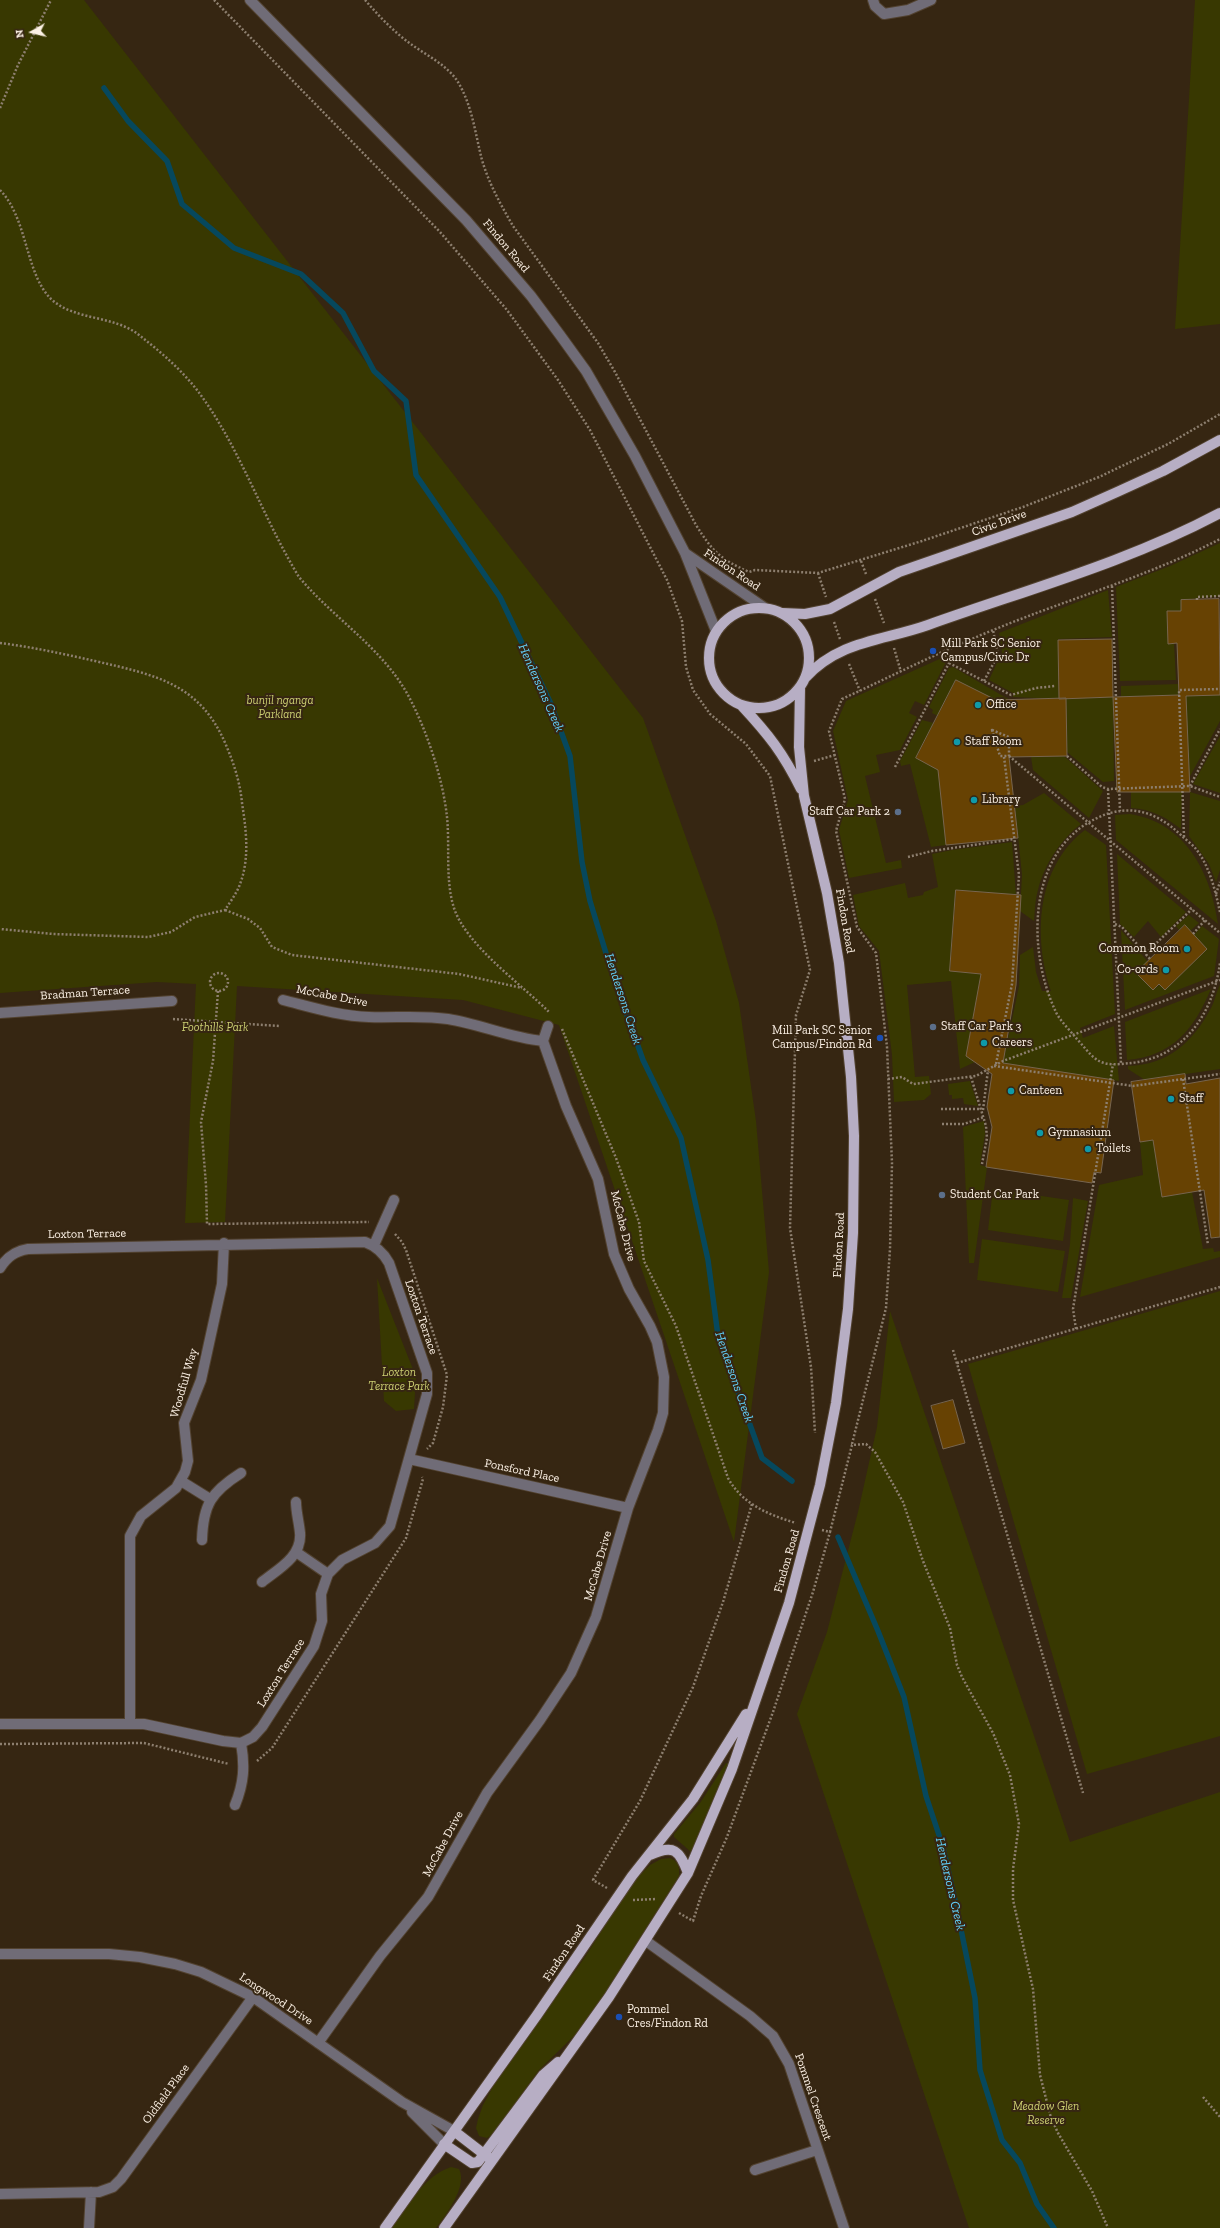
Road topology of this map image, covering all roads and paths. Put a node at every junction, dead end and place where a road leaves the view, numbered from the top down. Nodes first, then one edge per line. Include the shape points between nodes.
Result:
1 (51, 0) edge
2 (214, 0) edge
3 (250, 0) edge
4 (365, 0) edge
5 (873, 0) edge
6 (931, 0) edge
7 (0, 108) edge
8 (0, 190) edge
9 (1220, 414) edge
10 (1220, 440) edge
11 (1220, 513) edge
12 (1220, 539) edge
13 (685, 553) junction
14 (861, 561) junction
15 (818, 573) junction
16 (870, 586) junction
17 (1112, 586) junction
18 (1220, 596) edge
19 (1197, 600) dead end
20 (765, 608) junction
21 (830, 609) junction
22 (782, 613) junction
23 (993, 630) junction
24 (716, 631) junction
25 (889, 636) junction
26 (0, 643) edge
27 (843, 649) junction
28 (945, 652) junction
29 (949, 663) junction
30 (901, 672) junction
31 (805, 678) junction
32 (984, 681) junction
33 (1055, 686) dead end
34 (800, 688) junction
35 (1220, 689) edge
36 (860, 691) junction
37 (742, 706) junction
38 (1220, 729) edge
39 (1004, 756) junction
40 (1009, 756) junction
41 (1067, 756) dead end
42 (895, 767) dead end
43 (1182, 786) junction
44 (1190, 786) junction
45 (1119, 788) junction
46 (1108, 789) junction
47 (804, 796) junction
48 (1220, 797) edge
49 (444, 798) dead end
50 (1120, 811) junction
51 (1109, 812) junction
52 (1088, 824) junction
53 (1184, 838) junction
54 (1014, 839) junction
55 (1111, 842) junction
56 (908, 857) dead end
57 (1220, 882) edge
58 (1216, 895) junction
59 (1192, 909) junction
60 (225, 910) junction
61 (1220, 912) edge
62 (1205, 920) junction
63 (1115, 923) junction
64 (0, 929) edge
65 (1220, 933) edge
66 (1193, 934) dead end
67 (1145, 954) junction
68 (1150, 960) dead end
69 (1220, 963) edge
70 (1220, 980) edge
71 (1216, 982) junction
72 (523, 988) dead end
73 (218, 991) junction
74 (282, 1000) dead end
75 (172, 1001) dead end
76 (0, 1013) edge
77 (1119, 1018) junction
78 (173, 1019) dead end
79 (216, 1022) junction
80 (279, 1026) dead end
81 (548, 1026) dead end
82 (1074, 1035) junction
83 (543, 1041) junction
84 (1113, 1064) junction
85 (1121, 1064) junction
86 (995, 1065) junction
87 (988, 1069) junction
88 (1220, 1074) edge
89 (971, 1077) junction
90 (888, 1079) junction
91 (1183, 1079) junction
92 (1110, 1083) junction
93 (941, 1109) dead end
94 (982, 1110) junction
95 (984, 1117) junction
96 (942, 1124) dead end
97 (982, 1164) dead end
98 (394, 1200) dead end
99 (382, 1226) junction
100 (224, 1243) junction
101 (1208, 1244) dead end
102 (374, 1246) junction
103 (0, 1268) edge
104 (1220, 1287) edge
105 (1076, 1329) junction
106 (954, 1350) dead end
107 (957, 1363) junction
108 (815, 1438) dead end
109 (852, 1445) junction
110 (409, 1459) junction
111 (424, 1462) junction
112 (241, 1473) dead end
113 (181, 1481) junction
114 (210, 1499) junction
115 (296, 1502) dead end
116 (837, 1503) dead end
117 (752, 1504) dead end
118 (628, 1508) junction
119 (799, 1515) dead end
120 (797, 1523) dead end
121 (202, 1540) dead end
122 (296, 1552) junction
123 (328, 1574) junction
124 (262, 1582) dead end
125 (759, 1689) junction
126 (0, 1724) edge
127 (130, 1724) junction
128 (241, 1743) junction
129 (0, 1744) edge
130 (244, 1765) junction
131 (1083, 1793) dead end
132 (235, 1805) dead end
133 (646, 1857) junction
134 (688, 1873) junction
135 (618, 1894) junction
136 (646, 1941) junction
137 (0, 1954) edge
138 (253, 1997) junction
139 (318, 2043) junction
140 (1203, 2097) dead end
141 (402, 2102) junction
142 (1220, 2117) edge
143 (454, 2131) junction
144 (444, 2144) junction
145 (817, 2150) junction
146 (488, 2158) junction
147 (755, 2170) dead end
148 (91, 2192) junction
149 (0, 2194) edge
150 (89, 2228) edge
151 (385, 2228) edge
152 (444, 2228) edge
153 (844, 2228) edge
154 (1108, 2228) edge

1 - 7 path
2 - 108 path via 440,232 507,310 549,368 590,430 667,580 682,622 686,667 693,690 710,714 746,744 770,776 810,970 796,1015 790,1228 811,1367
3 - 13 street, Findon Road via 466,220 531,296 586,371
4 - 15 path via 391,28 446,68 455,78 463,91 482,161 501,206 598,342 708,544 723,559 749,572 755,570
5 - 6 street via 875,6 884,14 908,10
8 - 49 path via 18,220 37,274 51,298 72,311 130,329 176,368 200,394 292,565 311,592 369,645 399,679 421,723
9 - 14 path via 1132,462 1062,492
10 - 16 main road, Civic Drive via 1163,471 1072,512 918,564
11 - 25 main road via 1146,547 1095,566 913,630
12 - 17 path via 1168,564
13 - 20 street, Findon Road
13 - 24 street, Findon Road
14 - 15 path
14 - 16 path
15 - 21 path
16 - 21 main road, Civic Drive
16 - 25 path
17 - 23 path
17 - 45 path
18 - 19 path via 1197,597
20 - 22 main road
20 - 24 main road via 750,608 736,612
21 - 22 main road, Civic Drive via 805,614
21 - 27 path
22 - 31 main road via 794,622 803,634 808,648 809,664
23 - 28 path
23 - 32 path via 998,655
24 - 37 main road via 709,646 708,663 712,679 730,700
25 - 27 main road
25 - 30 path
26 - 60 path via 134,670 182,689 196,699 209,714 222,734 233,762 240,788 246,840 244,872 240,885
27 - 31 main road via 820,664
27 - 36 path
28 - 29 path
28 - 30 path
29 - 32 path
29 - 42 path
30 - 36 path
31 - 34 main road
32 - 33 path via 1015,695 1036,688
34 - 37 main road via 788,700 774,707 758,709
34 - 47 main road, Findon Road via 799,747
35 - 43 path via 1179,690
36 - 90 path via 842,699 830,731 845,799 836,831 856,927 876,953
37 - 47 main road, Findon Road via 774,741 788,762
38 - 44 path
39 - 40 path
39 - 40 path via 1000,756 992,730 1009,737
39 - 54 path
40 - 52 path
41 - 46 path via 1102,787
43 - 44 path
43 - 45 path
43 - 53 path
44 - 48 path
45 - 46 path
45 - 50 path
46 - 51 path
47 - 125 main road, Findon Road via 827,892 844,1002 854,1136 853,1233 844,1349 820,1485 789,1604
50 - 51 path
50 - 53 path via 1143,811 1171,825
51 - 52 path
51 - 55 path
52 - 55 path
52 - 82 path via 1062,845 1053,862 1041,894 1037,935 1041,972 1048,994 1055,1012
53 - 58 path via 1196,848 1205,864
54 - 56 path
54 - 86 path via 1019,875 1012,984
55 - 59 path
55 - 63 path
57 - 58 path
58 - 61 path
59 - 62 path
59 - 67 path
60 - 64 path via 195,917 171,932 148,937 53,934
60 - 72 path via 248,919 260,928 272,947 292,955 459,974
62 - 65 path
62 - 66 path
63 - 67 path via 1122,927
63 - 77 path
67 - 68 path
69 - 71 path
70 - 71 path
71 - 77 path
71 - 85 path via 1205,1012 1178,1046 1153,1059
73 - 73 path via 213,989 210,983 212,975 217,972 226,975 228,981 224,989
73 - 79 path
74 - 83 street, McCabe Drive via 348,1015 447,1019 513,1037
75 - 76 street, Bradman Terrace
77 - 82 path
77 - 85 path
78 - 79 path
79 - 80 path
79 - 99 path via 210,1080 201,1122 207,1224 359,1222
81 - 83 street
82 - 84 path via 1100,1061
82 - 86 path
83 - 118 street, McCabe Drive via 566,1106 598,1179 614,1254 629,1289 650,1326 662,1360 663,1413
84 - 85 path
84 - 92 path
86 - 87 path
86 - 92 path
87 - 89 path
87 - 94 path
88 - 91 path
89 - 90 path via 913,1084 902,1077
89 - 94 path
90 - 109 path via 892,1171 886,1308
91 - 92 path via 1133,1086
91 - 101 path
92 - 105 path via 1073,1309
93 - 94 path
94 - 95 path
95 - 96 path via 964,1124
95 - 97 path via 987,1138
98 - 99 street
99 - 102 street
99 - 111 path via 396,1234 402,1242 447,1375 433,1443 428,1448
100 - 102 street, Loxton Terrace via 355,1241
100 - 103 street, Loxton Terrace via 28,1249 13,1254
100 - 113 street, Woodfull Way via 222,1284 200,1380 184,1423 188,1461
102 - 110 street, Loxton Terrace via 384,1254 389,1263 427,1373 428,1394
104 - 105 path
105 - 107 path
106 - 107 path
107 - 131 path
109 - 116 path
109 - 154 path via 866,1444 871,1447 903,1502 950,1628 957,1665 993,1733 1010,1776 1019,1824 1012,1869 1013,1900 1033,1989 1040,2076 1051,2118 1092,2191
110 - 111 street, Ponsford Place
110 - 123 street, Loxton Terrace via 390,1526 375,1543 342,1560
111 - 118 street, Ponsford Place
111 - 130 path via 421,1475 423,1479 411,1525 397,1553 272,1748 262,1758
112 - 114 street via 225,1483
113 - 114 street
113 - 127 street, Woodfull Way via 169,1494 150,1506 130,1536
114 - 121 street via 206,1507
115 - 122 street via 300,1542
117 - 135 path via 701,1666 640,1800 593,1880
118 - 139 street, McCabe Drive via 596,1617 567,1679 487,1793 428,1897 372,1965
119 - 120 path
122 - 123 street
122 - 124 street
123 - 128 street, Loxton Terrace via 322,1594 322,1621 314,1646 262,1727 253,1737
125 - 133 main road, Findon Road via 734,1736 693,1799
125 - 134 main road, Findon Road via 730,1776
126 - 127 street
127 - 128 street via 158,1726
128 - 130 street
129 - 130 path via 144,1743 230,1764
130 - 132 street via 243,1783
133 - 134 main road via 661,1850 677,1851
133 - 135 main road, Findon Road
134 - 136 main road, Findon Road
135 - 143 main road, Findon Road via 583,1949
136 - 145 street, Pommel Crescent via 750,2016 773,2036 789,2064
136 - 146 main road, Findon Road via 569,2054 543,2075
137 - 138 street, Longwood Drive via 109,1954 140,1957 201,1972
138 - 139 street, Longwood Drive
138 - 148 street, Oldfield Place via 121,2179 106,2191
139 - 141 street, Longwood Drive
140 - 142 path
141 - 143 street, Longwood Drive
141 - 144 street, Longwood Drive
143 - 144 main road, Findon Road
143 - 146 main road
144 - 146 main road via 472,2163
144 - 151 main road, Findon Road
145 - 147 street
145 - 153 street, Pommel Crescent
146 - 152 main road
148 - 149 street, Oldfield Place
148 - 150 street

